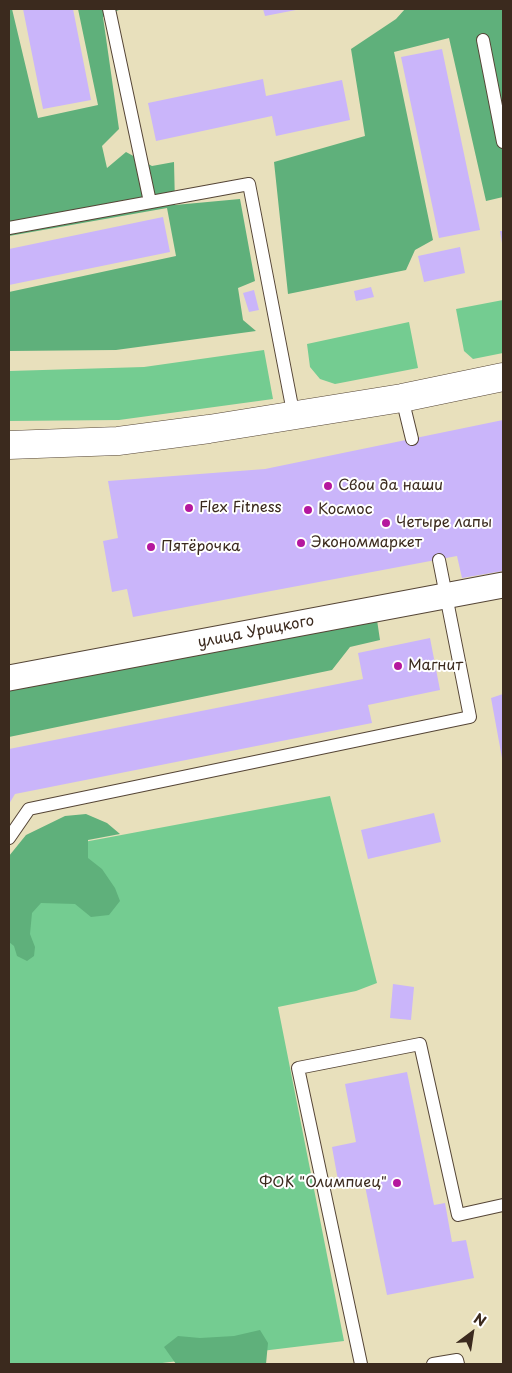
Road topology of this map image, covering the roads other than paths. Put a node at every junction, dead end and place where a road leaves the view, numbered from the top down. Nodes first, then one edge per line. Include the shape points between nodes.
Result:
1 (109, 9) edge
2 (483, 40) dead end
3 (503, 142) edge
4 (150, 202) junction
5 (9, 228) edge
6 (503, 377) edge
7 (402, 398) junction
8 (294, 417) junction
9 (412, 439) dead end
10 (9, 445) edge
11 (439, 560) dead end
12 (503, 585) edge
13 (445, 597) junction
14 (9, 678) edge
15 (9, 838) edge
16 (503, 1205) edge
17 (362, 1364) edge
18 (433, 1364) edge
19 (458, 1364) edge

1 - 4 lane
2 - 3 lane
4 - 5 lane
4 - 8 lane via 249,184
6 - 7 street
7 - 8 street
7 - 9 lane
8 - 10 street via 118,440
11 - 13 lane
12 - 13 street, улица Урицкого
13 - 14 street, улица Урицкого
13 - 15 lane via 470,718 28,809
16 - 17 lane via 458,1215 420,1044 298,1068
18 - 19 lane via 457,1360

